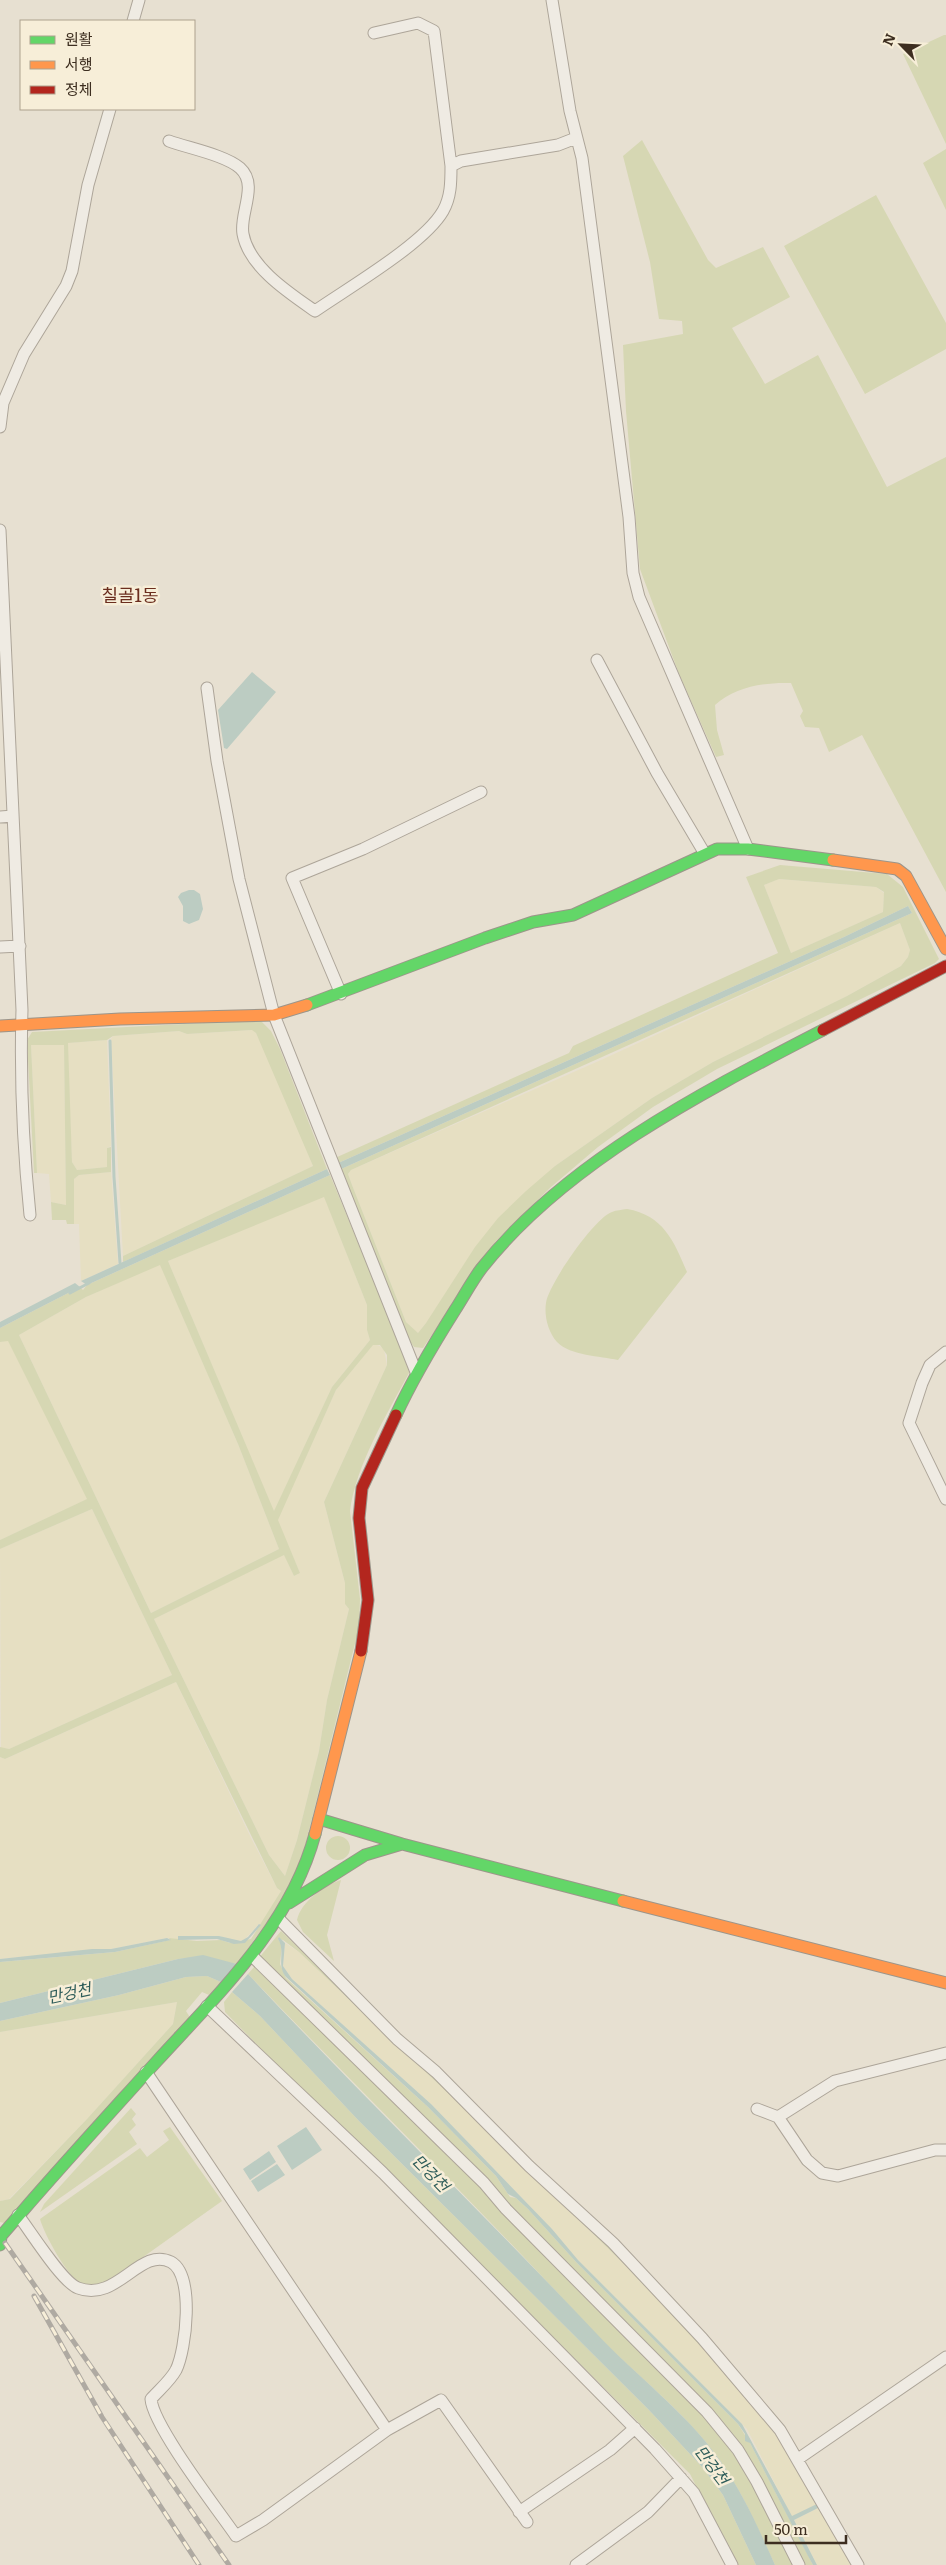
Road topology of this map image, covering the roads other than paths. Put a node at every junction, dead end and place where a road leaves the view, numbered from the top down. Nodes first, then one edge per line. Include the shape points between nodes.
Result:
1 (139, 0) edge
2 (552, 0) edge
3 (133, 20) edge
4 (374, 33) dead end
5 (110, 110) edge
6 (576, 138) junction
7 (168, 141) dead end
8 (451, 166) junction
9 (0, 427) edge
10 (0, 530) edge
11 (597, 660) dead end
12 (3, 677) edge
13 (207, 688) dead end
14 (481, 792) dead end
15 (14, 816) junction
16 (0, 817) edge
17 (748, 849) junction
18 (705, 854) junction
19 (0, 946) edge
20 (20, 946) junction
21 (946, 949) edge
22 (946, 966) edge
23 (341, 994) junction
24 (274, 1015) junction
25 (22, 1025) junction
26 (0, 1026) edge
27 (30, 1215) dead end
28 (946, 1352) edge
29 (416, 1372) junction
30 (946, 1499) edge
31 (319, 1819) junction
32 (402, 1844) junction
33 (287, 1904) junction
34 (278, 1918) junction
35 (251, 1958) junction
36 (946, 1983) edge
37 (211, 2002) junction
38 (946, 2053) edge
39 (146, 2072) junction
40 (756, 2109) dead end
41 (778, 2117) junction
42 (946, 2150) edge
43 (18, 2215) junction
44 (0, 2245) edge
45 (946, 2357) edge
46 (635, 2428) junction
47 (387, 2430) junction
48 (798, 2459) junction
49 (681, 2478) junction
50 (519, 2512) junction
51 (527, 2522) dead end
52 (576, 2565) edge
53 (732, 2565) edge
54 (799, 2565) edge
55 (858, 2565) edge

1 - 3 street
2 - 6 street
4 - 8 street via 418,23 434,31
5 - 9 street via 88,185 72,271 24,354 3,403
6 - 8 street via 558,145 461,161
6 - 17 street via 582,158 629,517 633,573 639,597
7 - 8 street via 229,161 240,168 246,177 248,199 242,233 248,250 289,292 315,311 415,241 442,212 450,191
10 - 12 street
11 - 18 street via 657,773
12 - 15 street
13 - 24 street via 238,879
14 - 23 street via 292,878
15 - 16 street
15 - 20 street
17 - 18 street via 717,850
17 - 21 street via 897,870 906,876
18 - 23 street via 573,915 533,922 485,938
19 - 20 street
20 - 25 street
22 - 29 street via 698,1095 582,1172 527,1218 492,1256
23 - 24 street
24 - 25 street
24 - 29 street
25 - 26 street
25 - 27 street via 24,1153
28 - 30 street via 930,1365 909,1423
29 - 31 street via 362,1488 359,1518 368,1600 364,1639
31 - 32 street
31 - 33 street via 301,1878
32 - 33 street via 365,1855
32 - 36 street
33 - 34 street
34 - 35 street
34 - 48 street via 397,2040 436,2072 528,2166 613,2243 759,2403
35 - 37 street
35 - 54 street via 484,2183 707,2412 738,2450
37 - 39 street
37 - 46 street
38 - 41 street via 835,2080
39 - 43 street
39 - 47 street
40 - 41 street
41 - 42 street via 808,2160 822,2173 838,2176 935,2150
43 - 44 street via 0,2236
43 - 47 street via 64,2278 86,2291 111,2287 150,2260 171,2262 182,2273 186,2325 184,2351 175,2372 151,2399 152,2408 167,2436 236,2536
45 - 48 street
46 - 49 street
46 - 50 street via 610,2450
47 - 50 street via 440,2400
48 - 55 street
49 - 52 street via 648,2512
49 - 53 street via 694,2493
50 - 51 street

